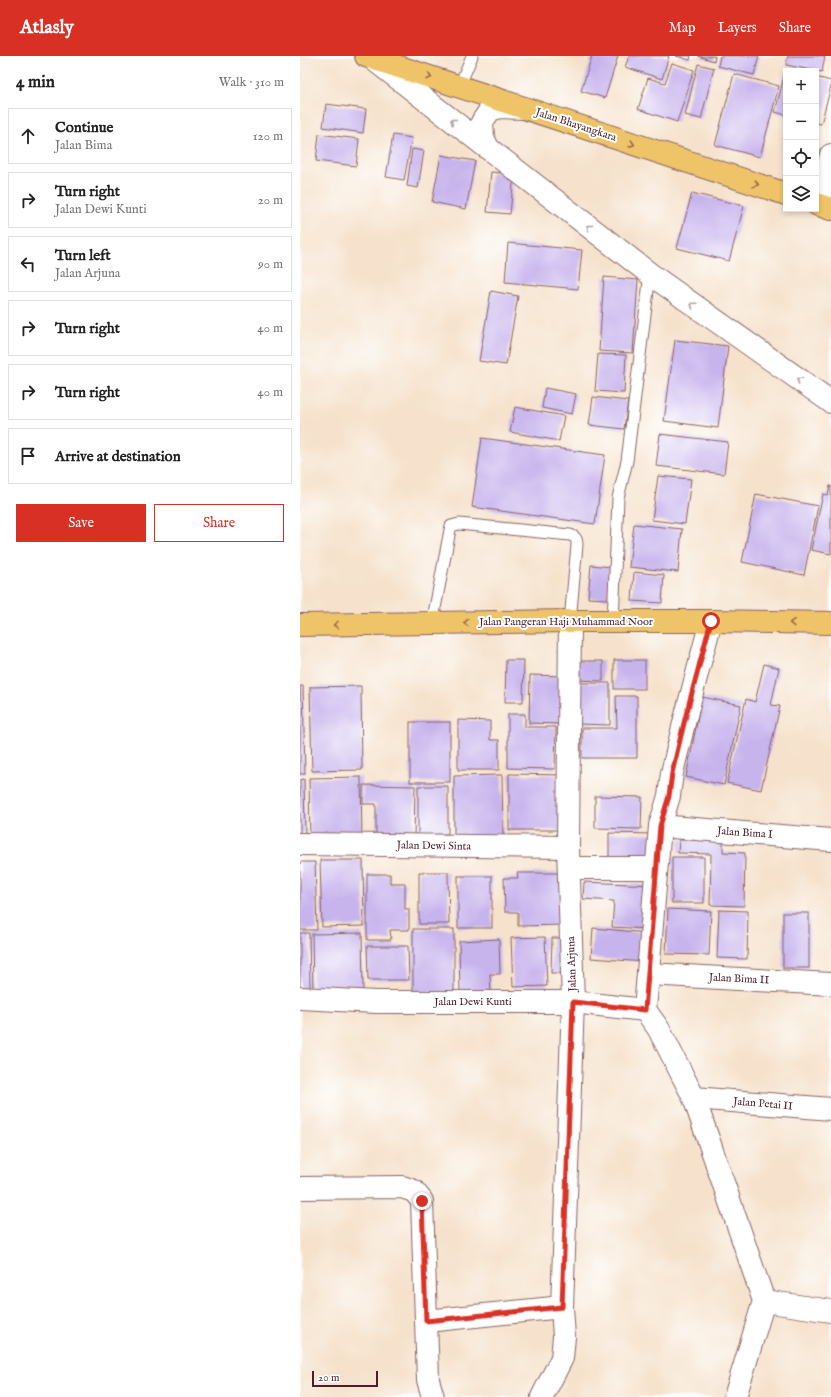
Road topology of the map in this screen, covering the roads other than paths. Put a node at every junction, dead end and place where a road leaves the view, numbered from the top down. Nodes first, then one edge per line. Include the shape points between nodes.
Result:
1 (472, 56) edge
2 (369, 57) edge
3 (460, 87) junction
4 (524, 108) junction
5 (488, 148) junction
6 (831, 155) edge
7 (783, 193) edge
8 (822, 206) edge
9 (650, 274) junction
10 (831, 402) edge
11 (570, 621) junction
12 (711, 621) junction
13 (613, 622) junction
14 (432, 624) junction
15 (831, 624) edge
16 (300, 625) edge
17 (660, 826) junction
18 (831, 840) edge
19 (300, 844) edge
20 (568, 847) junction
21 (569, 868) junction
22 (656, 868) junction
23 (648, 974) junction
24 (831, 984) edge
25 (300, 998) edge
26 (573, 1002) junction
27 (645, 1010) junction
28 (694, 1098) junction
29 (831, 1110) edge
30 (300, 1188) edge
31 (764, 1301) junction
32 (562, 1307) junction
33 (831, 1311) edge
34 (426, 1321) junction
35 (433, 1397) edge
36 (542, 1397) edge
37 (735, 1397) edge

1 - 3 lane
2 -> 3 main road, Jalan Bhayangkara
5 -> 2 street
3 - 4 main road, Jalan Bhayangkara
4 - 5 street via 490,110 482,122 483,137
4 -> 7 main road, Jalan Bhayangkara
9 -> 5 street
6 - 8 street
10 -> 9 street
9 - 13 lane via 627,461 618,498
11 - 13 main road, Jalan Pangeran Haji Muhammad Noor
11 -> 14 main road, Jalan Pangeran Haji Muhammad Noor
11 - 14 lane via 577,545 575,536 459,524 451,526
11 - 20 street, Jalan Arjuna
12 - 13 main road, Jalan Pangeran Haji Muhammad Noor
15 -> 12 main road, Jalan Pangeran Haji Muhammad Noor
12 - 17 street
14 -> 16 main road, Jalan Pangeran Haji Muhammad Noor
17 - 18 street, Jalan Bima I
17 - 22 street
19 - 20 street, Jalan Dewi Sinta
20 - 21 street, Jalan Arjuna
21 - 22 street
21 - 26 street, Jalan Arjuna
22 - 23 street
23 - 24 street, Jalan Bima II
23 - 27 street
25 - 26 street, Jalan Dewi Kunti via 376,1002
26 - 27 street, Jalan Dewi Kunti
26 - 32 street, Jalan Arjuna
27 - 28 street via 668,1045
28 - 29 street, Jalan Petai II
28 - 31 street
30 - 34 street via 402,1187 414,1191 422,1201
31 - 33 street
31 - 37 street
32 - 34 street
32 - 36 street, Jalan Arjuna via 562,1358
34 - 35 street via 428,1380

